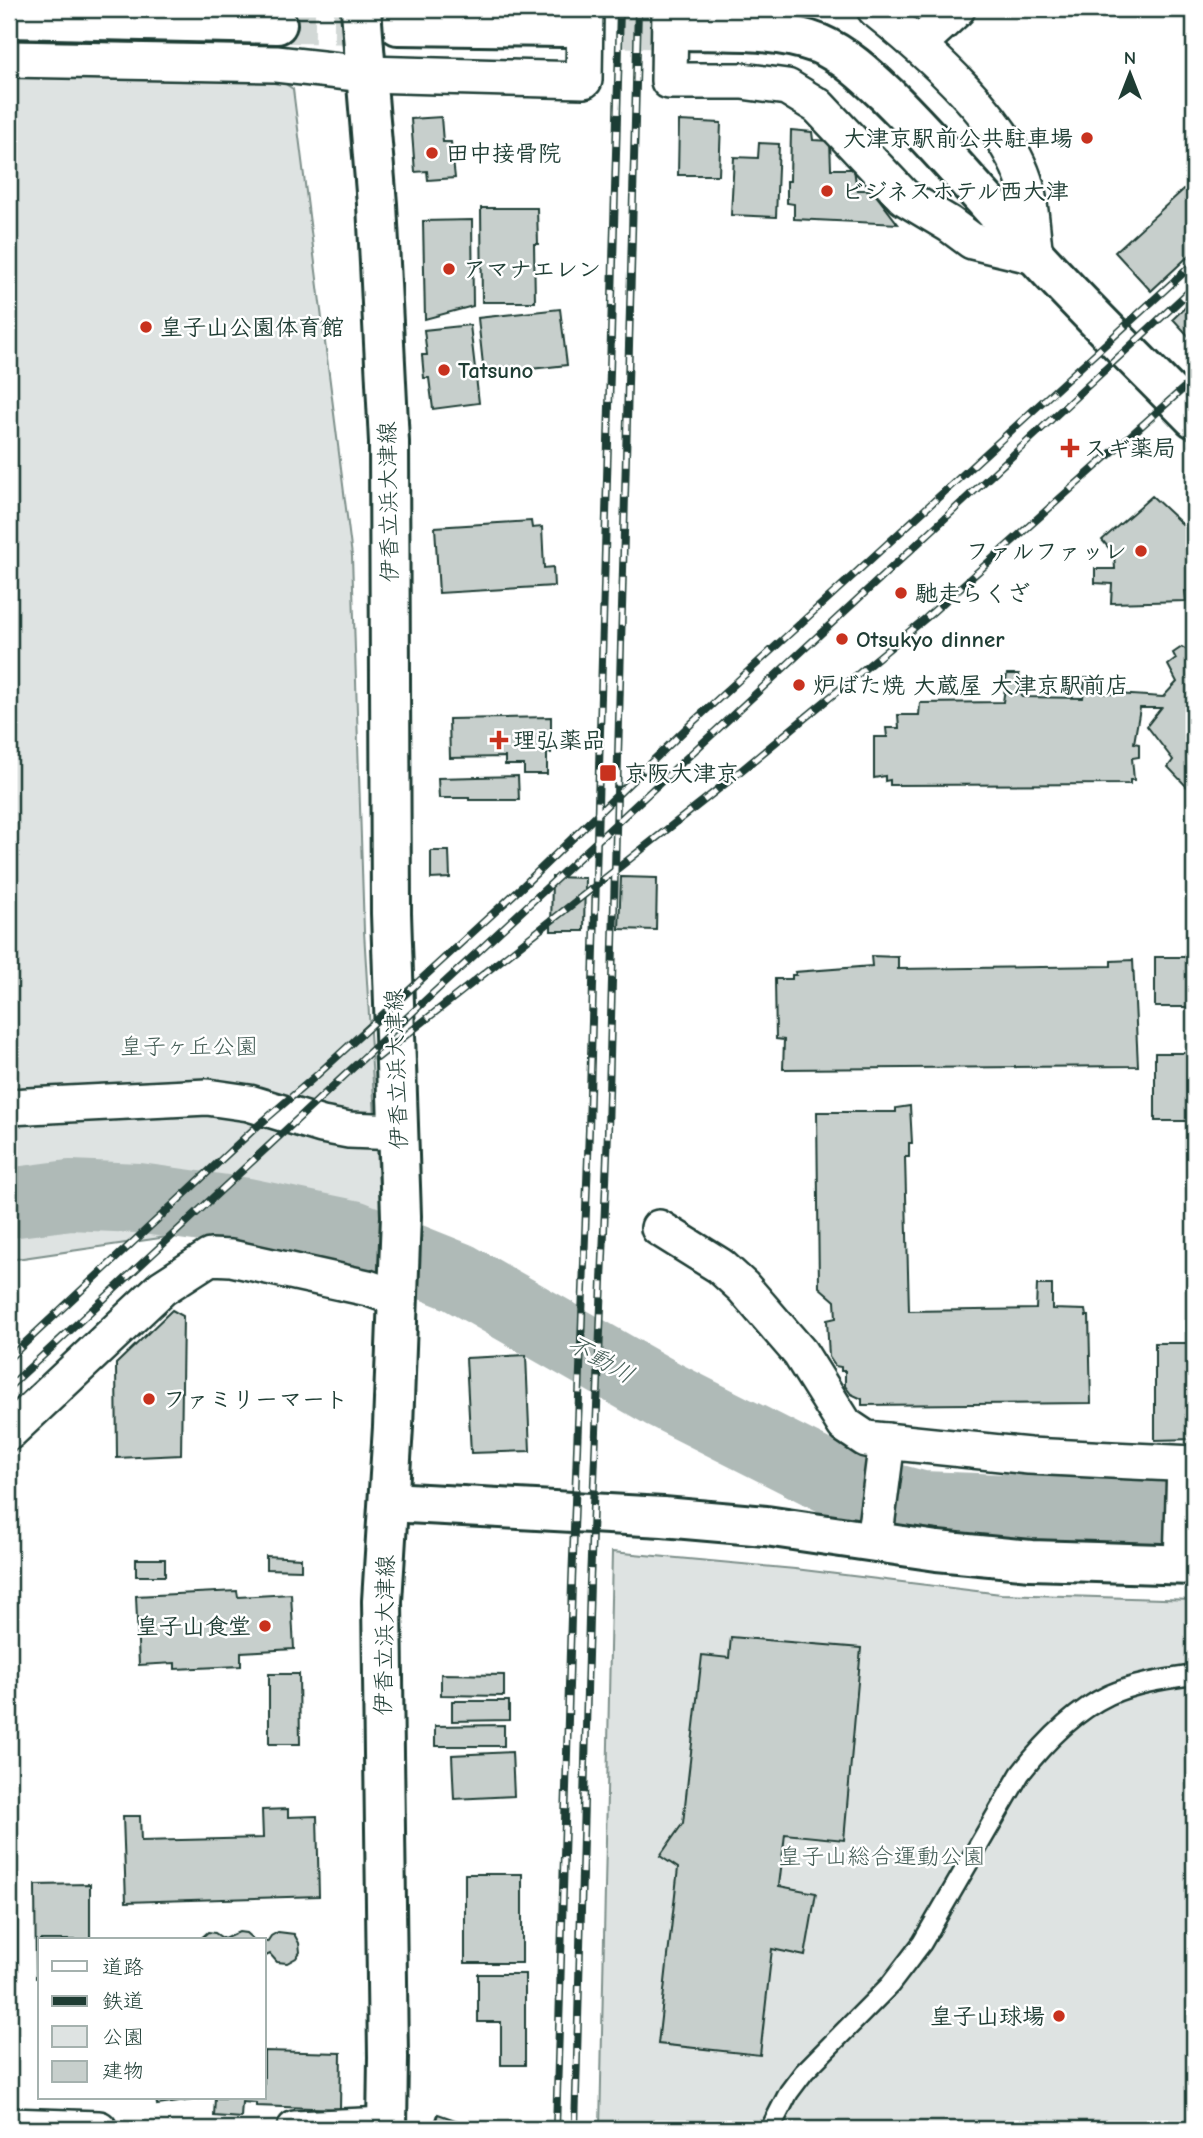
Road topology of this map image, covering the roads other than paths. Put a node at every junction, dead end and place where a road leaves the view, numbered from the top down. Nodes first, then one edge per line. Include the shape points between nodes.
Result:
1 (361, 9) edge
2 (875, 9) edge
3 (957, 9) edge
4 (9, 18) edge
5 (575, 18) edge
6 (677, 19) edge
7 (276, 23) tunnel mouth
8 (398, 26) tunnel mouth
9 (919, 44) junction
10 (9, 59) edge
11 (365, 61) junction
12 (1035, 256) junction
13 (1194, 418) edge
14 (9, 1107) edge
15 (398, 1132) junction
16 (659, 1227) dead end
17 (399, 1295) junction
18 (9, 1432) edge
19 (886, 1442) junction
20 (1188, 1465) edge
21 (388, 1502) junction
22 (874, 1540) junction
23 (1186, 1563) edge
24 (1194, 1675) edge
25 (9, 2126) edge
26 (387, 2127) edge
27 (99, 2129) edge
28 (295, 2129) edge
29 (770, 2129) edge

1 - 11 main road, 伊香立浜大津線, bridge
2 - 9 street
3 - 9 street
4 - 7 main road
5 - 8 main road
5 - 11 street via 584,80
6 - 12 main road via 791,36 845,59 911,118
6 - 12 street via 669,80 742,80 788,87 818,106 904,197 972,241
9 - 12 street via 1003,136 1025,186
10 - 11 street
11 - 15 main road, 伊香立浜大津線 via 388,442 391,913
12 - 13 main road
14 - 15 street via 207,1097 249,1103 349,1130
15 - 17 main road, 伊香立浜大津線
16 - 19 street via 720,1266 743,1287 800,1353 845,1425 866,1439
17 - 18 street via 210,1257 162,1289
17 - 21 main road, 伊香立浜大津線
19 - 20 street
19 - 22 street
20 - 23 street
21 - 22 main road via 627,1513
21 - 26 main road, 伊香立浜大津線 via 382,1648
22 - 23 main road via 1031,1560
24 - 29 lane via 1160,1679 1110,1695 1068,1722 1037,1753 1020,1774 922,1943 890,1985 804,2072
25 - 27 street
26 - 28 street

